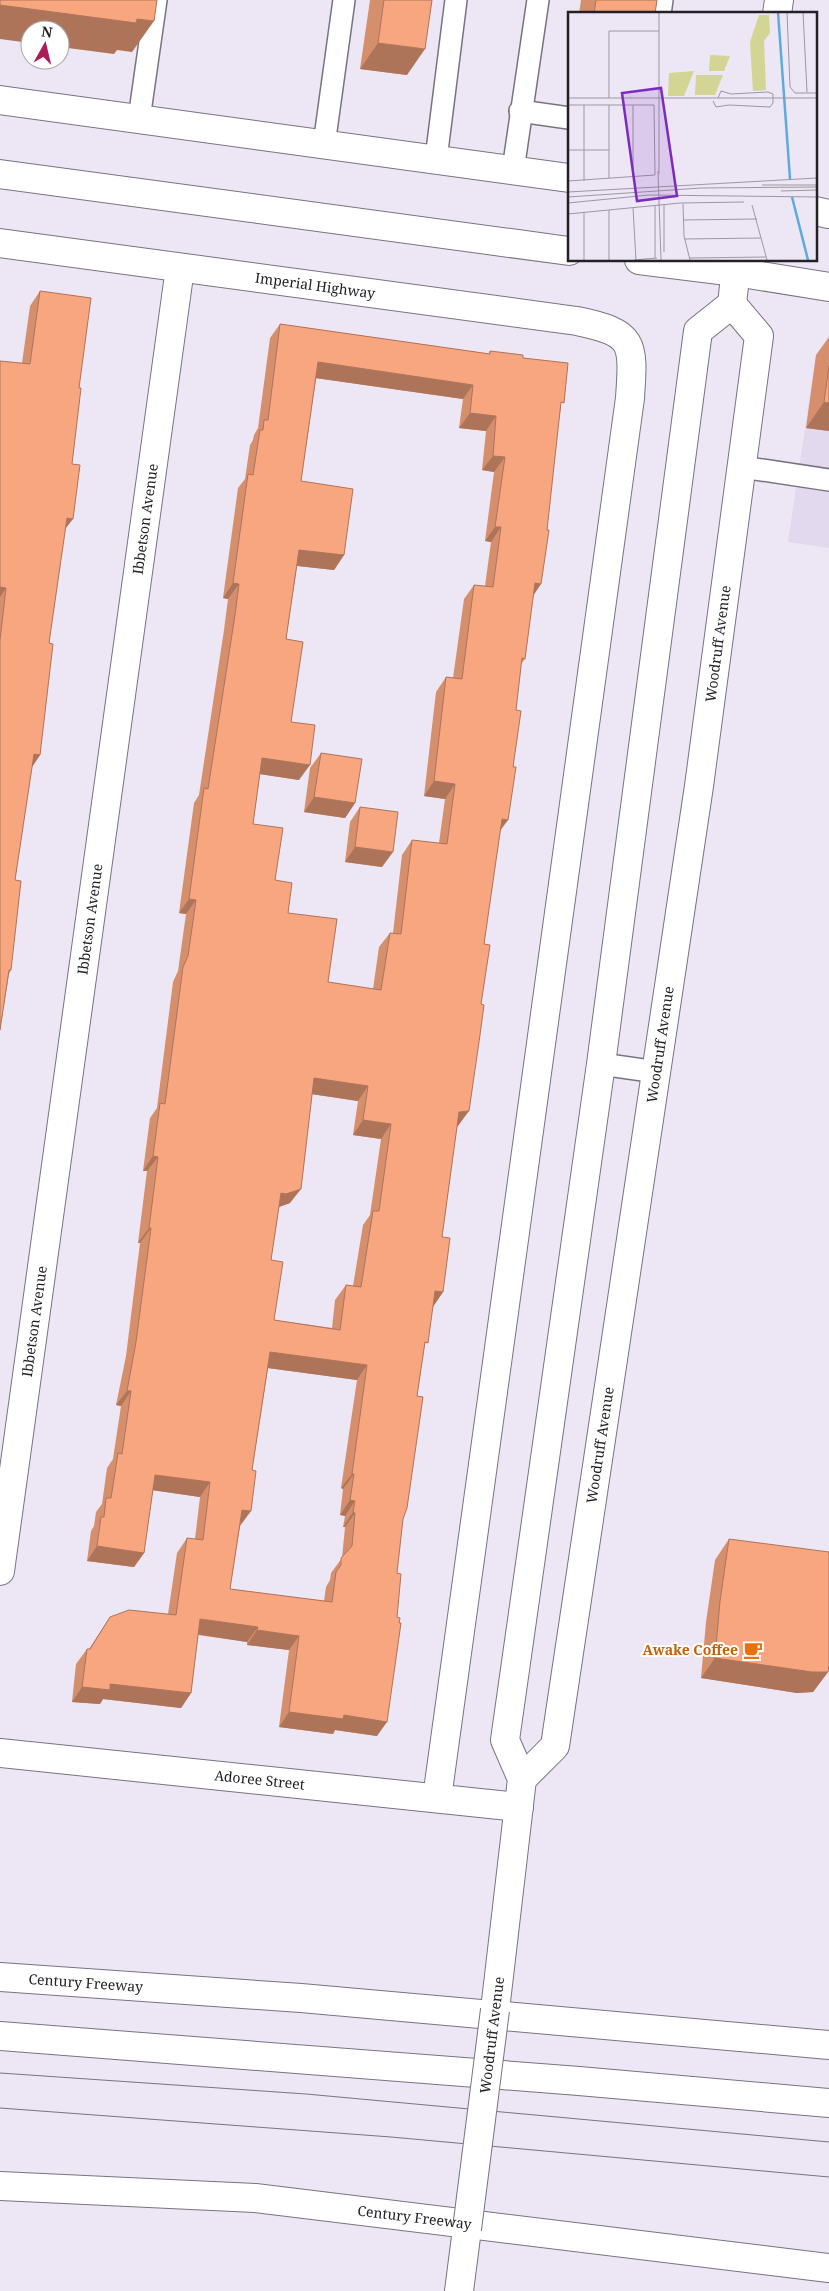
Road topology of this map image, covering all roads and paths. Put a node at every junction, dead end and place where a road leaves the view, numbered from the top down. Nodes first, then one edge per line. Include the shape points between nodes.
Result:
1 (156, 0) edge
2 (344, 0) edge
3 (456, 0) edge
4 (538, 0) edge
5 (0, 100) edge
6 (520, 111) junction
7 (568, 118) edge
8 (139, 119) junction
9 (324, 145) junction
10 (436, 159) junction
11 (512, 170) junction
12 (0, 174) edge
13 (568, 178) edge
14 (816, 212) edge
15 (829, 214) edge
16 (0, 243) edge
17 (568, 251) edge
18 (655, 261) edge
19 (737, 266) edge
20 (180, 268) junction
21 (829, 287) edge
22 (732, 304) junction
23 (742, 467) junction
24 (829, 480) edge
25 (600, 1064) junction
26 (657, 1072) junction
27 (0, 1570) edge
28 (0, 1753) edge
29 (522, 1779) junction
30 (437, 1798) junction
31 (518, 1807) junction
32 (0, 1977) edge
33 (0, 2036) edge
34 (829, 2045) edge
35 (829, 2103) edge
36 (0, 2186) edge
37 (829, 2268) edge
38 (459, 2291) edge

1 - 8 lane
2 - 9 lane
3 - 10 lane
4 - 6 lane
5 - 8 main road
6 - 7 lane
6 - 11 lane
8 - 9 main road
9 - 10 main road
10 - 11 main road
11 - 13 main road
12 - 17 main road
14 - 15 main road
16 - 20 main road, Imperial Highway
18 - 19 main road
19 - 21 main road
19 - 22 main road
20 - 27 main road, Ibbetson Avenue
20 - 30 main road, Imperial Highway via 576,321 617,332 631,352 630,398
22 - 23 main road, Woodruff Avenue via 759,336
22 - 25 main road via 698,331
23 - 24 lane
23 - 26 main road, Woodruff Avenue
25 - 26 lane
25 - 29 main road via 505,1740
26 - 29 main road, Woodruff Avenue via 555,1746
28 - 30 main road, Adoree Street
29 - 31 main road, Woodruff Avenue
30 - 31 main road, Adoree Street
31 - 38 main road, Woodruff Avenue, bridge via 510,1897
32 - 34 main road, Century Freeway via 301,1998
33 - 35 main road
36 - 37 main road, Century Freeway via 255,2198

